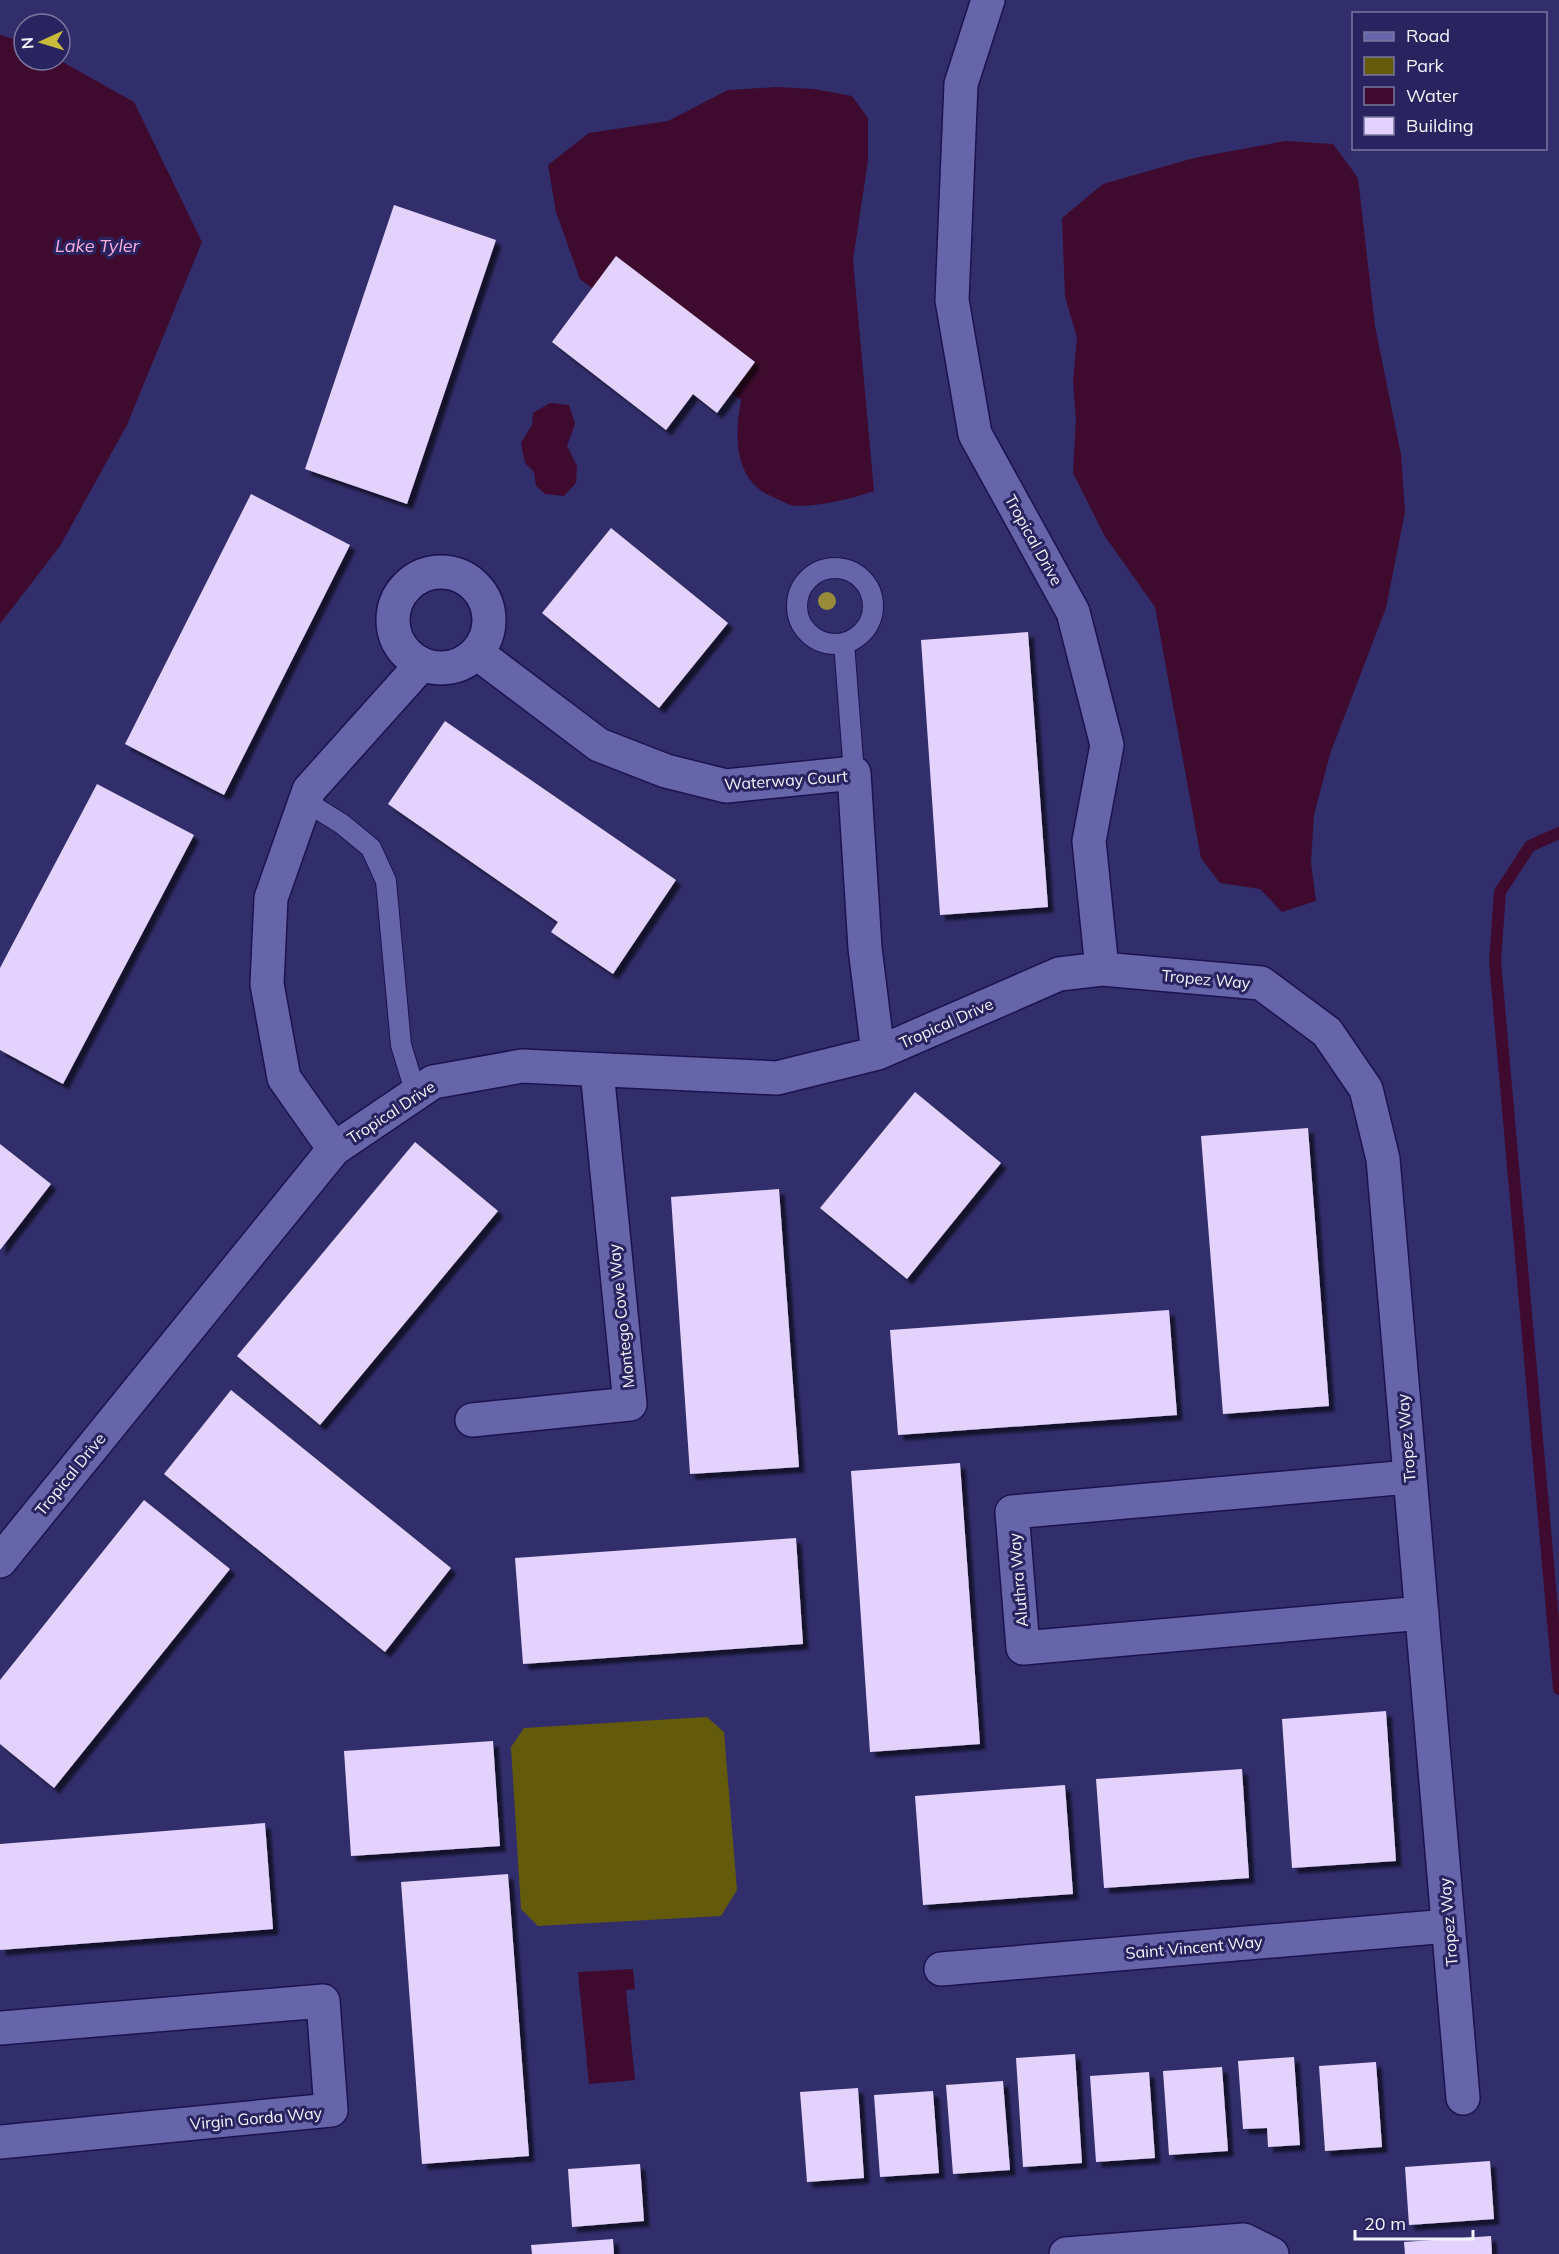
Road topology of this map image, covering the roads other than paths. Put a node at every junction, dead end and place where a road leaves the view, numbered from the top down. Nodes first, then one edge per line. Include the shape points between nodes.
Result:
1 (988, 0) edge
2 (844, 643) dead end
3 (477, 653) junction
4 (421, 665) junction
5 (854, 773) junction
6 (305, 801) junction
7 (1102, 969) junction
8 (878, 1053) junction
9 (597, 1071) junction
10 (416, 1094) junction
11 (334, 1149) junction
12 (472, 1420) dead end
13 (1409, 1477) junction
14 (0, 1561) edge
15 (1422, 1613) junction
16 (1448, 1926) junction
17 (941, 1969) dead end
18 (0, 2028) edge
19 (1463, 2098) dead end
20 (0, 2142) edge
21 (1065, 2254) edge
22 (1272, 2254) edge

1 - 7 street, Tropical Drive via 961,84 952,300 975,434 1073,612 1107,745 1089,841
2 - 5 lane
3 - 4 street via 454,667 437,669
3 - 4 street via 490,622 487,604 476,586 463,576 429,572 406,585 392,616 393,634 401,649
3 - 5 street, Waterway Court via 599,745 666,771 726,786
4 - 6 street via 309,790
5 - 8 street, Waterway Court
6 - 10 lane via 371,848 386,881 401,1045
6 - 11 street via 271,898 267,984 284,1078
7 - 8 street, Tropical Drive via 1059,974
7 - 13 street, Tropez Way via 1261,983 1327,1032 1366,1089 1383,1159
8 - 9 street, Tropical Drive via 777,1078
9 - 10 street, Tropical Drive via 522,1066 433,1082
9 - 12 street, Montego Cove Way via 630,1404
10 - 11 street, Tropical Drive
11 - 14 street, Tropical Drive
13 - 15 street, Tropez Way
13 - 15 street, Aluthra Way via 1012,1512 1023,1648
15 - 16 street, Tropez Way
16 - 17 street, Saint Vincent Way
16 - 19 street, Tropez Way
18 - 20 street, Virgin Gorda Way via 323,2001 331,2110
21 - 22 street via 1244,2240

